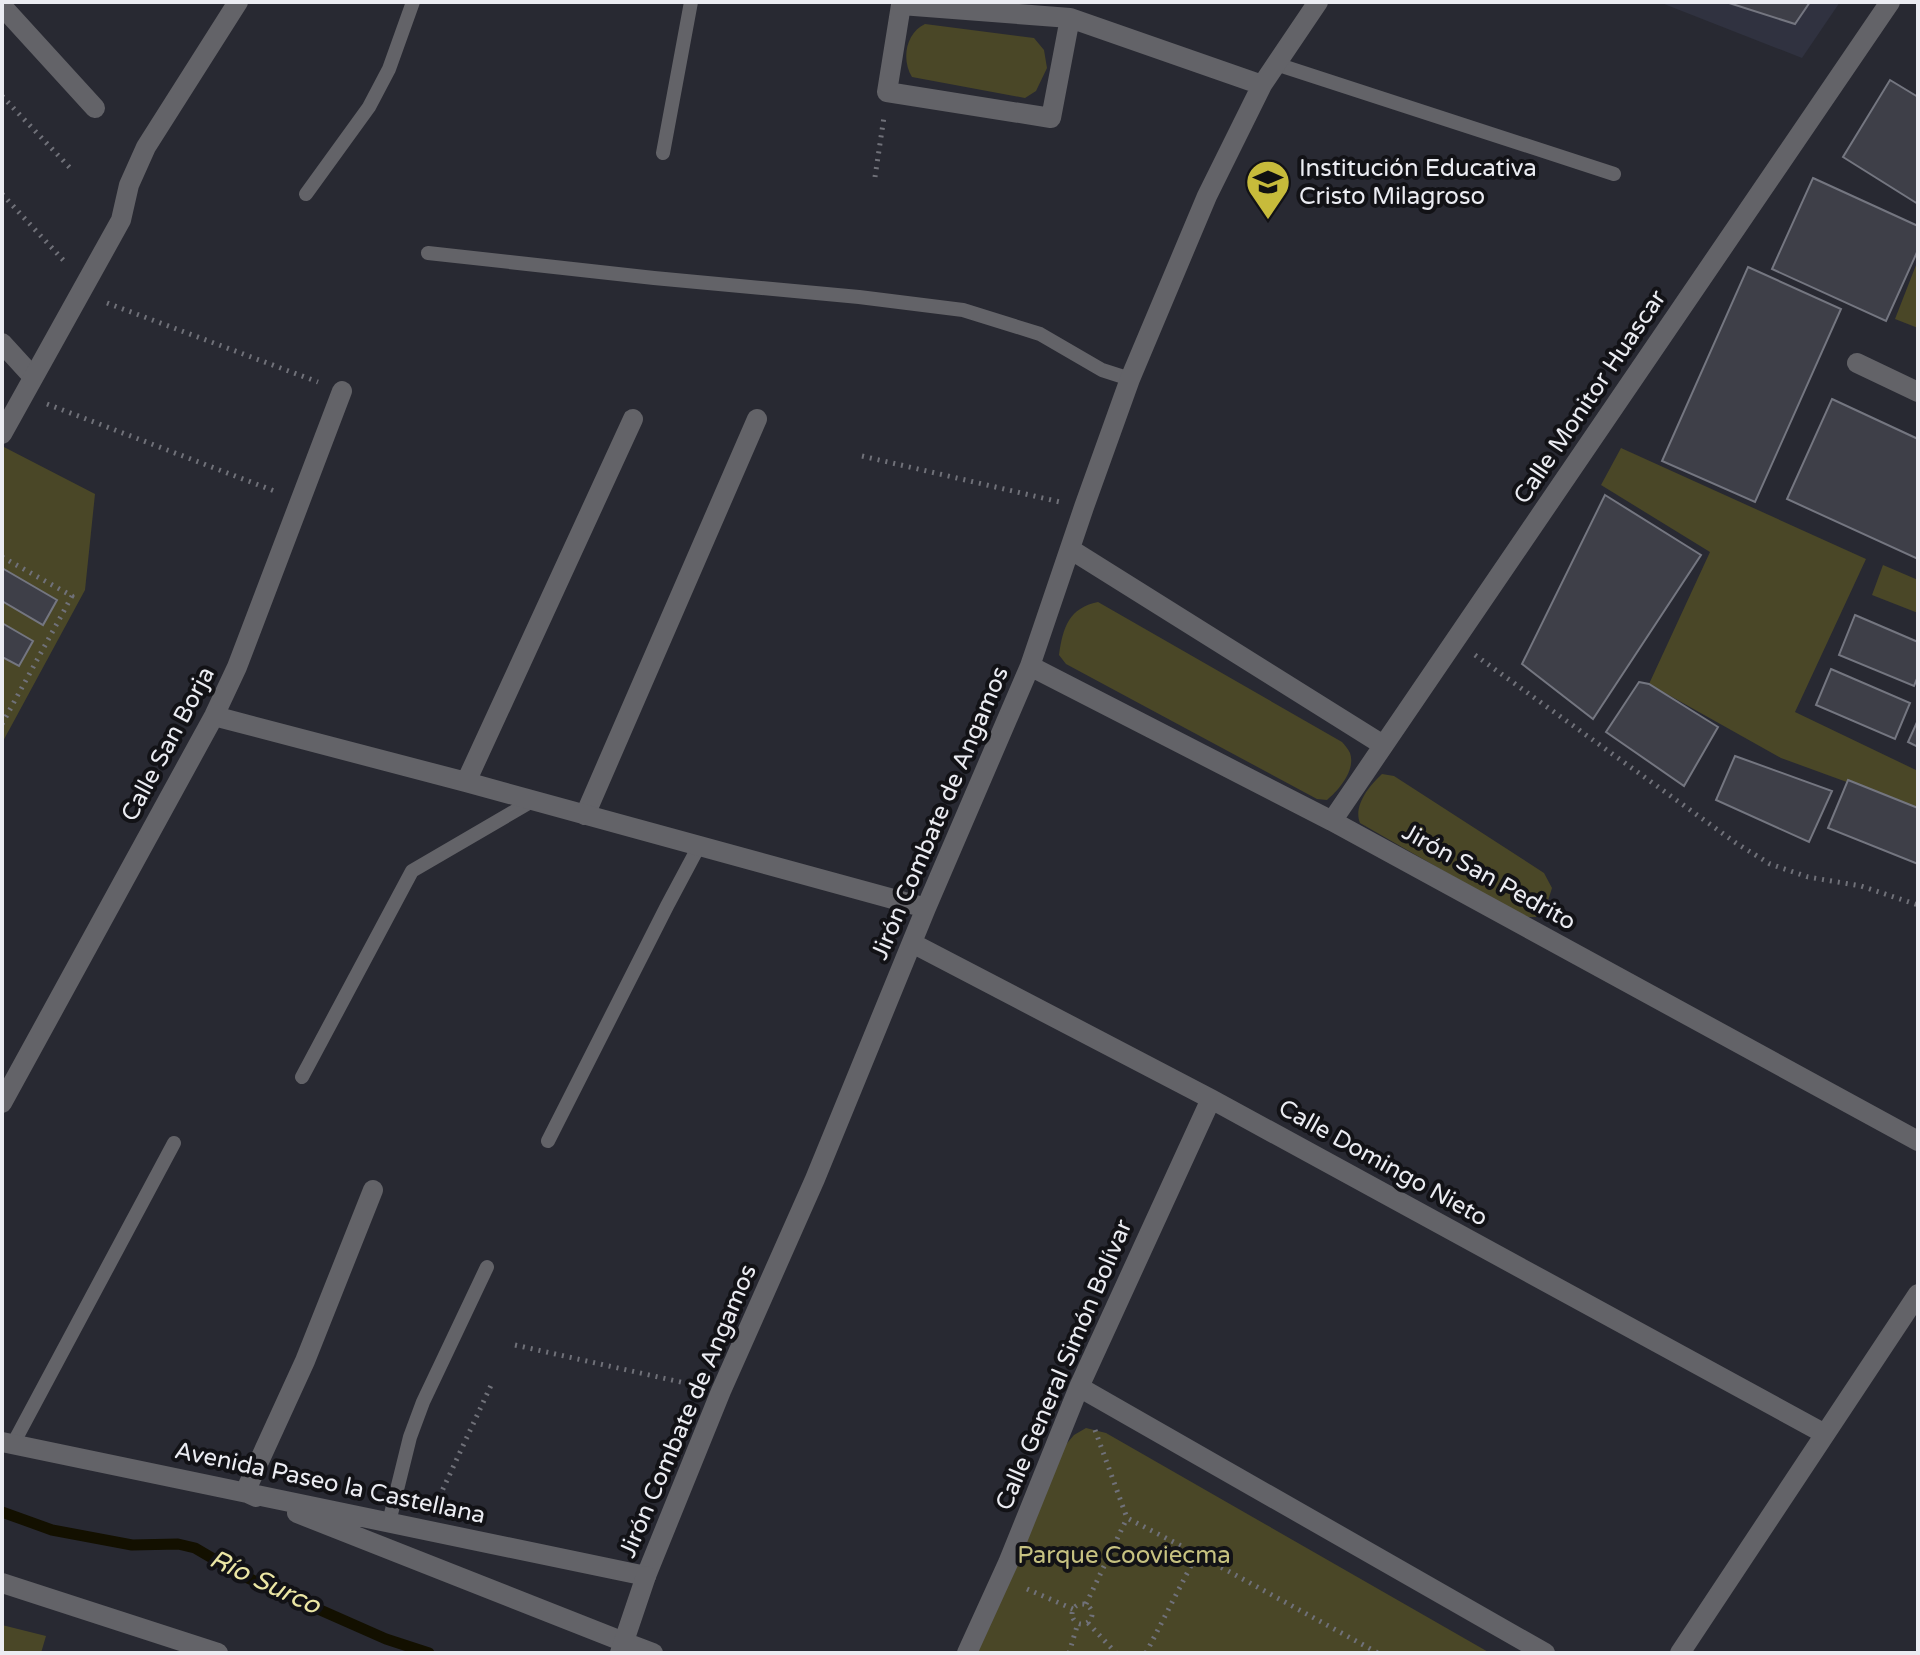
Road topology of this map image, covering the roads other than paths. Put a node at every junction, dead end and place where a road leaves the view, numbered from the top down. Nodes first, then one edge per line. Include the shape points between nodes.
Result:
1 (238, 2) edge
2 (413, 2) edge
3 (691, 2) edge
4 (1318, 2) edge
5 (1890, 2) edge
6 (901, 4) edge
7 (2, 6) edge
8 (1070, 18) junction
9 (1276, 64) junction
10 (1262, 85) junction
11 (95, 108) dead end
12 (663, 153) dead end
13 (1614, 174) dead end
14 (306, 194) dead end
15 (428, 253) dead end
16 (2, 343) edge
17 (1857, 363) dead end
18 (1130, 379) junction
19 (28, 386) junction
20 (342, 391) road end
21 (1918, 392) edge
22 (633, 419) dead end
23 (757, 419) dead end
24 (2, 434) edge
25 (1070, 549) junction
26 (1030, 666) junction
27 (214, 716) junction
28 (1383, 745) junction
29 (466, 782) junction
30 (532, 801) junction
31 (585, 815) junction
32 (1332, 821) junction
33 (699, 846) junction
34 (926, 908) junction
35 (912, 943) junction
36 (302, 1077) dead end
37 (1211, 1099) junction
38 (2, 1103) edge
39 (548, 1141) dead end
40 (1918, 1141) edge
41 (174, 1143) dead end
42 (373, 1190) dead end
43 (487, 1267) dead end
44 (1918, 1294) edge
45 (1079, 1387) junction
46 (1825, 1434) junction
47 (8, 1443) edge
48 (245, 1492) junction
49 (389, 1522) junction
50 (646, 1576) junction
51 (2, 1583) edge
52 (622, 1647) edge
53 (217, 1653) edge
54 (653, 1653) edge
55 (967, 1653) edge
56 (1545, 1653) edge
57 (1680, 1653) edge

1 - 19 street via 146,147 121,220
2 - 14 lane via 369,107
3 - 12 lane
4 - 9 street, Jirón Combate de Angamos
5 - 28 street, Calle Monitor Huascar
6 - 8 street
6 - 8 street via 887,92 1051,118
7 - 11 street
8 - 10 street
9 - 10 street, Jirón Combate de Angamos
9 - 13 lane
10 - 18 street, Jirón Combate de Angamos via 1207,196
15 - 18 lane via 963,310 1040,334 1102,370
16 - 19 street
17 - 21 street
18 - 25 street, Jirón Combate de Angamos
19 - 24 street
20 - 27 street, Calle San Borja
22 - 29 street
23 - 31 street
25 - 26 street, Jirón Combate de Angamos
25 - 28 street
26 - 32 street, Jirón San Pedrito
26 - 34 street, Jirón Combate de Angamos
27 - 29 street
27 - 38 street, Calle San Borja
28 - 32 street, Calle Monitor Huascar
29 - 30 street
30 - 31 street
30 - 36 lane via 412,871
31 - 33 street
32 - 40 street, Jirón San Pedrito
33 - 34 street
33 - 39 lane
34 - 35 street, Jirón Combate de Angamos
35 - 37 street, Calle Domingo Nieto
35 - 50 street, Jirón Combate de Angamos
37 - 45 street, Calle General Simón Bolívar
37 - 46 street, Calle Domingo Nieto
41 - 47 lane
42 - 48 street via 305,1361
43 - 49 lane via 423,1402
44 - 46 street
45 - 55 street, Calle General Simón Bolívar
45 - 56 street
46 - 57 street
47 - 48 street, Avenida Paseo la Castellana
48 - 49 street, Avenida Paseo la Castellana
48 - 52 street
49 - 50 street, Avenida Paseo la Castellana
50 - 52 street, Jirón Combate de Angamos
51 - 53 street
52 - 54 street

